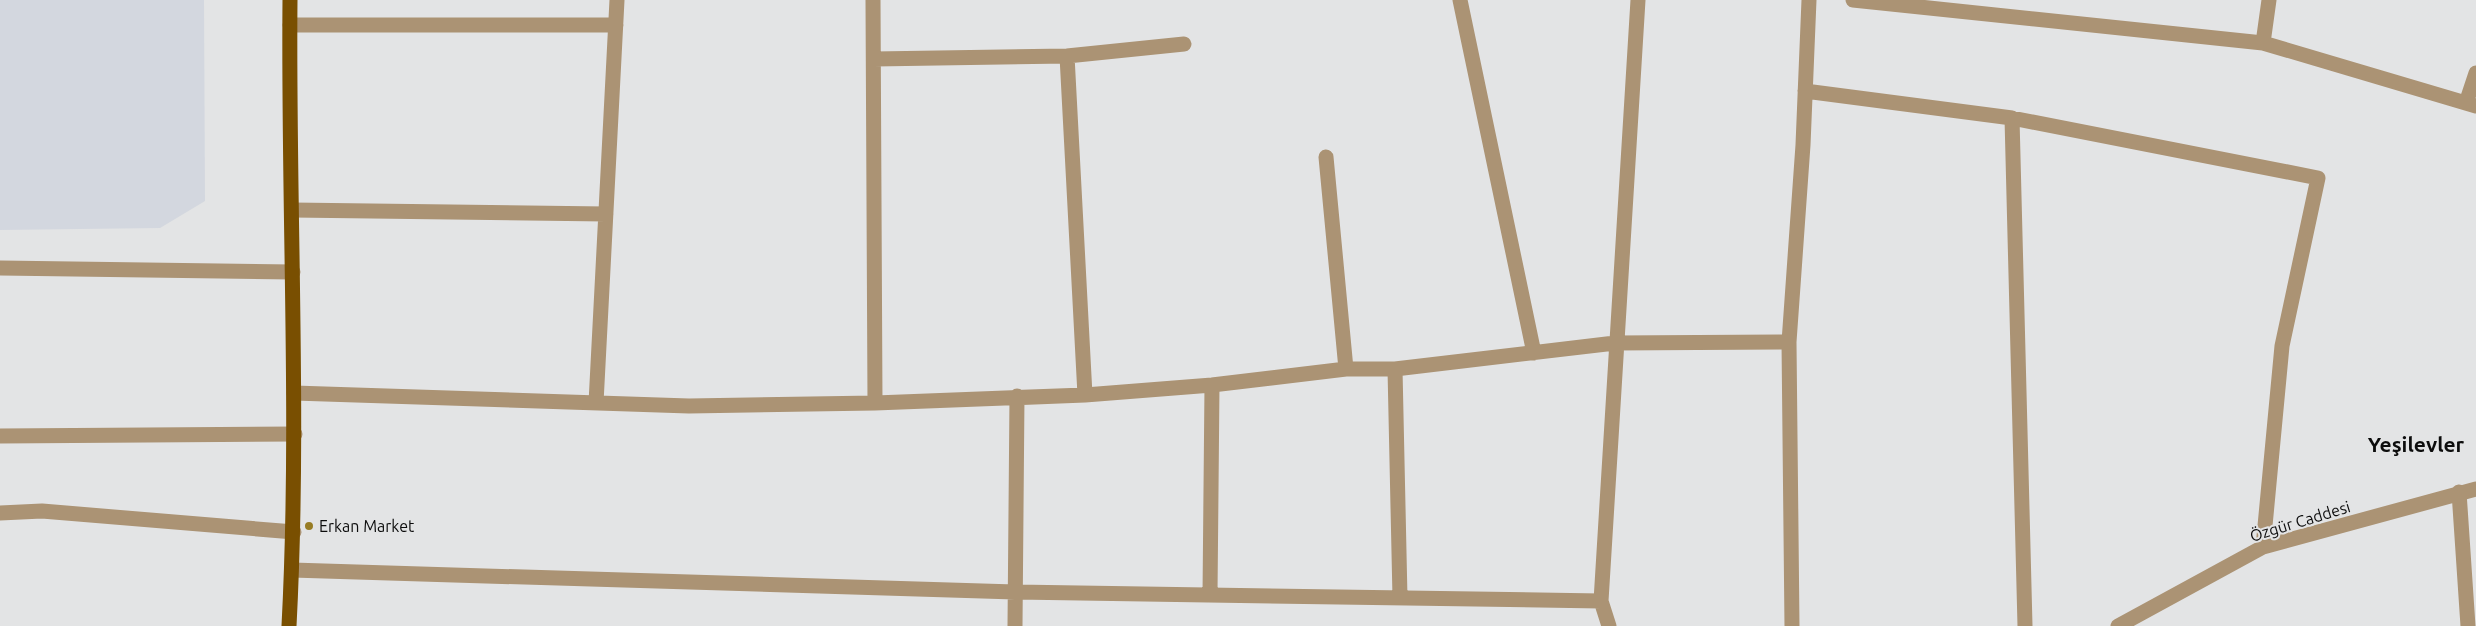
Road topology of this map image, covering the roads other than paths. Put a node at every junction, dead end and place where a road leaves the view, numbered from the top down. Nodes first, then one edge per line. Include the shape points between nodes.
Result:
1 (290, 0) edge
2 (617, 0) edge
3 (873, 0) edge
4 (1460, 0) edge
5 (1638, 0) edge
6 (1810, 0) edge
7 (1853, 0) edge
8 (2269, 0) edge
9 (290, 25) junction
10 (616, 25) junction
11 (2263, 43) junction
12 (1184, 44) dead end
13 (1067, 56) junction
14 (874, 59) junction
15 (2476, 73) edge
16 (1805, 91) junction
17 (2471, 104) edge
18 (2012, 118) junction
19 (1326, 157) dead end
20 (292, 210) junction
21 (606, 214) junction
22 (0, 268) edge
23 (293, 272) junction
24 (1789, 342) junction
25 (1616, 343) junction
26 (1534, 353) junction
27 (1346, 369) junction
28 (1395, 369) junction
29 (1212, 385) junction
30 (294, 394) junction
31 (1085, 395) junction
32 (1017, 396) junction
33 (596, 403) junction
34 (874, 403) junction
35 (295, 434) junction
36 (0, 436) edge
37 (2476, 488) edge
38 (2459, 492) junction
39 (0, 513) edge
40 (294, 532) junction
41 (2263, 547) junction
42 (292, 570) junction
43 (1015, 592) junction
44 (1210, 595) junction
45 (1400, 598) junction
46 (1601, 601) junction
47 (289, 626) edge
48 (1015, 626) edge
49 (1609, 626) edge
50 (1792, 626) edge
51 (2025, 626) edge
52 (2118, 626) edge
53 (2468, 626) edge

1 - 9 main road
2 - 10 street
3 - 14 street
4 - 26 street
5 - 25 street
6 - 16 street
7 - 11 street
8 - 11 street
9 - 10 street
9 - 20 main road
10 - 21 street
11 - 17 street
12 - 13 street
13 - 14 street
13 - 31 street
14 - 34 street
15 - 17 street
16 - 18 street
16 - 24 street
18 - 41 street via 2318,178 2282,346
18 - 51 street
19 - 27 street
20 - 21 street
20 - 23 main road
21 - 33 street
22 - 23 street
23 - 30 main road
24 - 25 street
24 - 50 street
25 - 26 street
25 - 46 street
26 - 28 street
27 - 28 street
27 - 29 street
28 - 45 street
29 - 31 street
29 - 44 street
30 - 33 street
30 - 35 main road
31 - 32 street
32 - 34 street
32 - 43 street
33 - 34 street via 689,406
35 - 36 street
35 - 40 main road
37 - 38 street, Özgür Caddesi
38 - 41 street, Özgür Caddesi
38 - 53 street
39 - 40 street via 42,511
40 - 42 main road
41 - 52 street, Özgür Caddesi
42 - 43 street
42 - 47 main road
43 - 44 street
43 - 48 street
44 - 45 street
45 - 46 street
46 - 49 street

